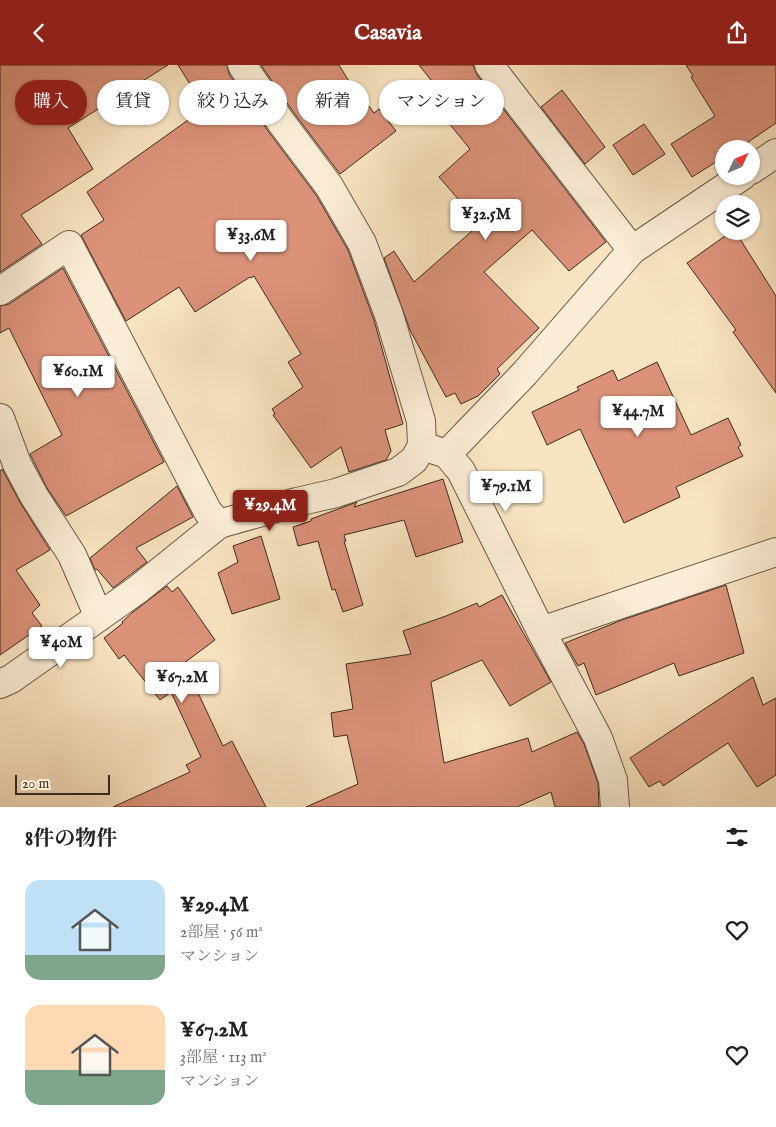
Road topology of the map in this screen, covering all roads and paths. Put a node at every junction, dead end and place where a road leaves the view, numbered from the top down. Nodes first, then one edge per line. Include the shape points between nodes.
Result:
1 (242, 65) edge
2 (489, 65) edge
3 (776, 153) edge
4 (760, 164) edge
5 (729, 185) edge
6 (632, 250) junction
7 (0, 291) edge
8 (0, 418) edge
9 (434, 450) junction
10 (219, 524) junction
11 (776, 552) edge
12 (99, 617) junction
13 (541, 631) junction
14 (0, 684) edge
15 (615, 807) edge

1 - 9 street via 329,187 362,243 389,315 421,421
2 - 6 street
3 - 4 street
5 - 6 street
6 - 9 street via 525,373
7 - 10 street via 69,245 208,512
8 - 12 street via 17,464 72,555
9 - 10 street via 398,472 336,493
9 - 13 street via 461,471
10 - 12 street
11 - 13 street
12 - 14 street
13 - 15 street via 602,746 613,780

